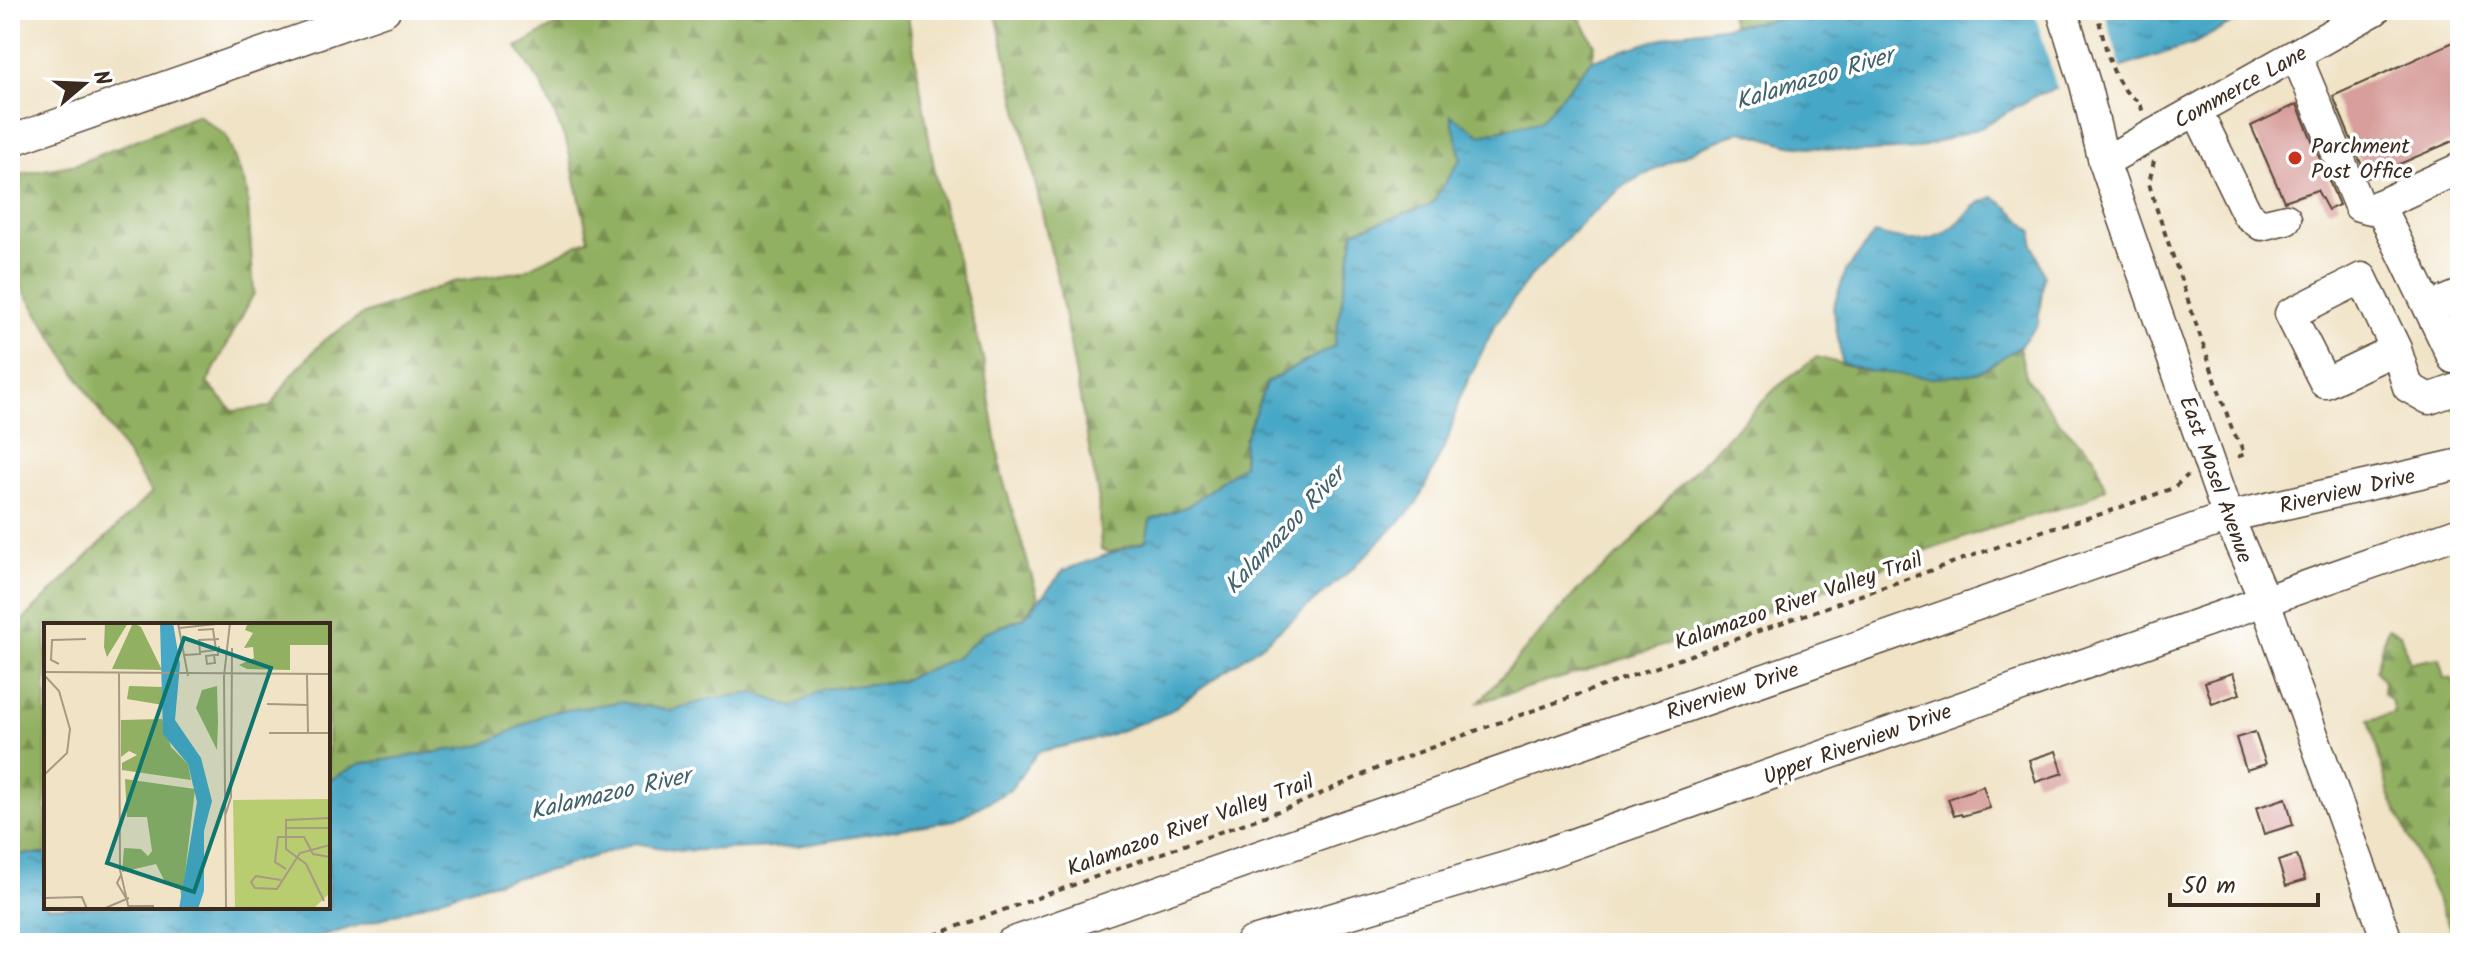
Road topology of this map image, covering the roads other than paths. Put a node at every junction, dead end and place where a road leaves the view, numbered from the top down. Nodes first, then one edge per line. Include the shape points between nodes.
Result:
1 (385, 10) edge
2 (2062, 10) edge
3 (2375, 10) edge
4 (2296, 55) junction
5 (2197, 111) junction
6 (10, 141) edge
7 (2104, 162) junction
8 (2460, 168) edge
9 (2379, 205) junction
10 (2286, 219) dead end
11 (2460, 295) edge
12 (2429, 308) junction
13 (2396, 349) dead end
14 (2460, 355) edge
15 (2460, 388) edge
16 (2460, 464) edge
17 (2228, 517) junction
18 (2460, 532) edge
19 (2264, 599) junction
20 (1011, 943) edge
21 (1250, 943) edge
22 (2388, 943) edge

1 - 6 street
2 - 7 street, East Mosel Avenue
3 - 4 street, Commerce Lane
4 - 5 street, Commerce Lane
4 - 9 street via 2359,206
5 - 7 street, Commerce Lane
5 - 10 street via 2247,214 2261,225
7 - 17 street, East Mosel Avenue
8 - 9 street
9 - 12 street
11 - 12 street
12 - 14 street via 2453,358
13 - 15 street via 2408,387 2429,399
16 - 17 street, Riverview Drive
17 - 19 street, East Mosel Avenue
17 - 20 street, Riverview Drive
18 - 19 street, Upper Riverview Drive
19 - 21 street, Upper Riverview Drive via 1513,865
19 - 22 street, East Mosel Avenue

